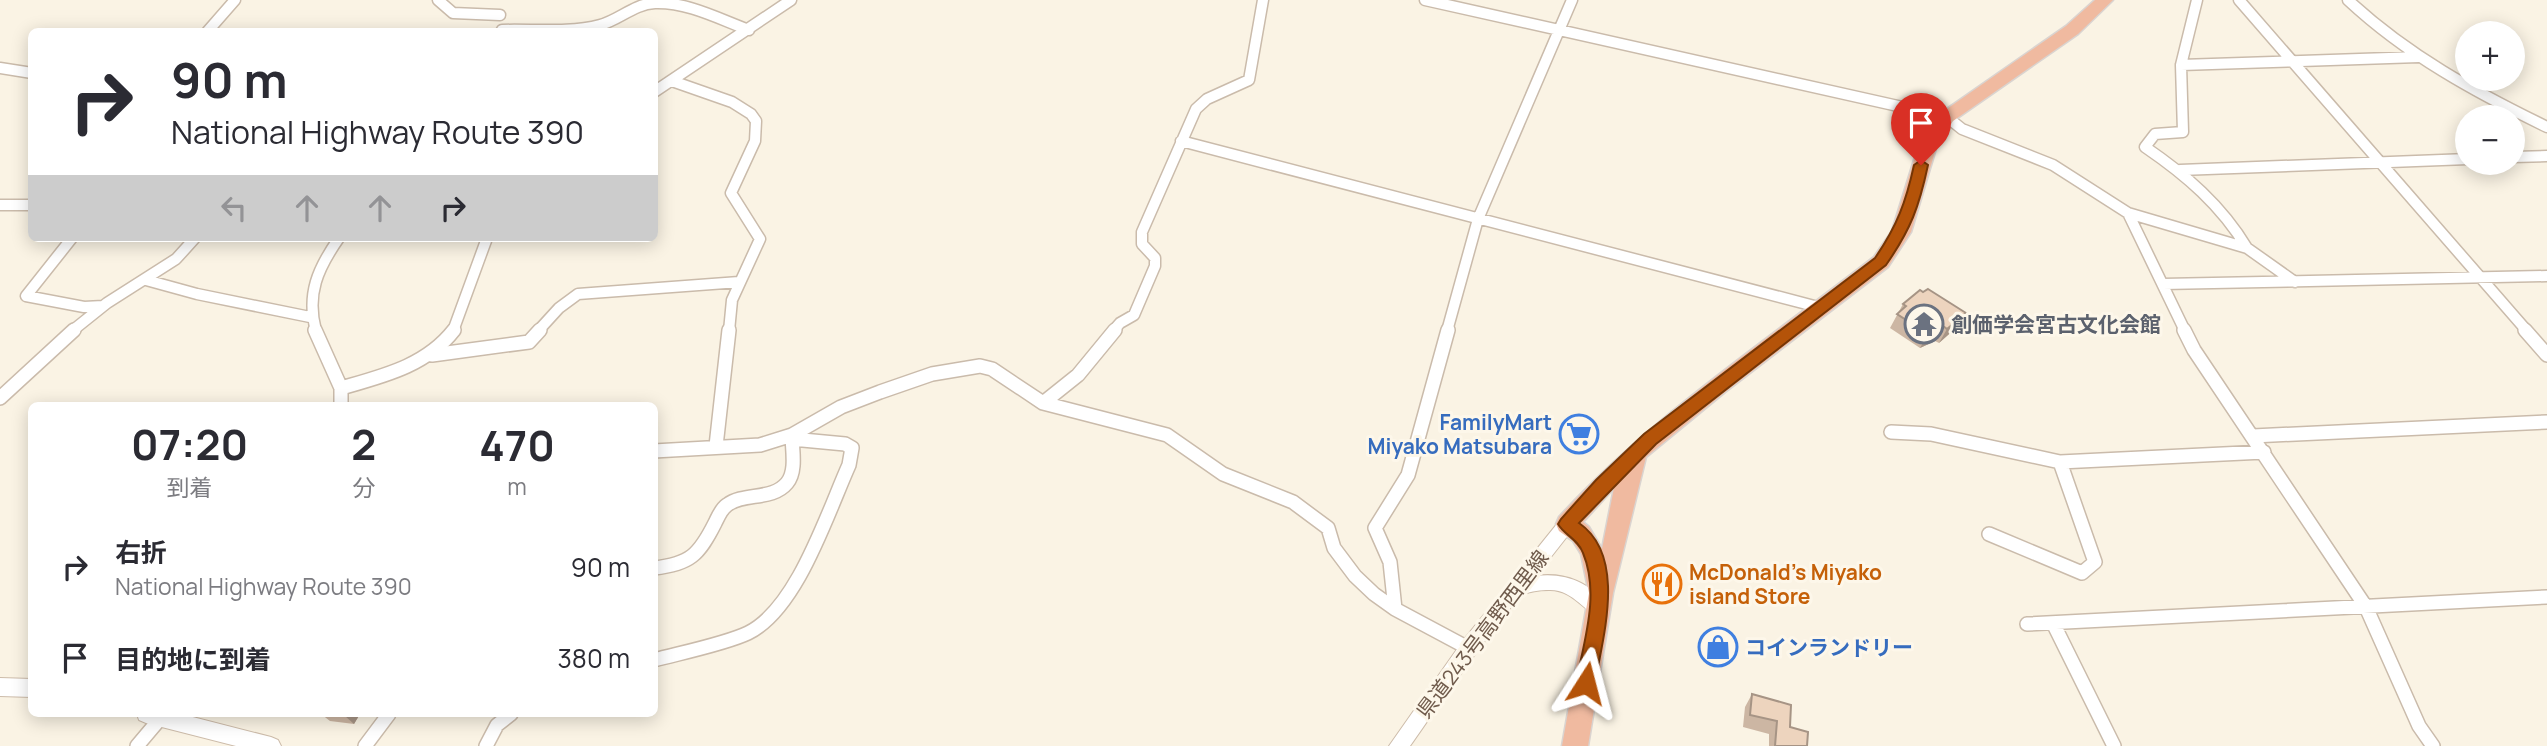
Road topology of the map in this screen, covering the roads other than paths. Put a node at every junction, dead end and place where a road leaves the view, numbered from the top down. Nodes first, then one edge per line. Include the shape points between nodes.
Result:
1 (235, 0) edge
2 (438, 0) edge
3 (792, 0) edge
4 (1263, 0) edge
5 (1425, 0) edge
6 (1572, 0) edge
7 (2105, 0) edge
8 (2197, 0) edge
9 (2239, 0) edge
10 (2348, 0) edge
11 (672, 2) edge
12 (498, 3) dead end
13 (500, 15) junction
14 (210, 28) edge
15 (502, 28) edge
16 (558, 28) edge
17 (749, 30) junction
18 (1559, 30) junction
19 (2419, 57) junction
20 (2293, 60) junction
21 (2180, 65) junction
22 (0, 68) edge
23 (28, 72) edge
24 (672, 81) junction
25 (658, 90) edge
26 (1947, 117) junction
27 (2547, 127) edge
28 (1181, 141) junction
29 (2547, 156) edge
30 (2525, 157) edge
31 (2455, 159) edge
32 (2381, 161) junction
33 (2180, 170) junction
34 (0, 205) edge
35 (28, 205) edge
36 (2128, 213) junction
37 (1478, 219) junction
38 (69, 242) edge
39 (192, 242) edge
40 (336, 242) edge
41 (486, 242) edge
42 (2247, 248) junction
43 (2547, 276) edge
44 (2482, 279) junction
45 (146, 280) junction
46 (739, 282) junction
47 (2295, 282) junction
48 (2163, 284) junction
49 (103, 306) junction
50 (1822, 308) junction
51 (310, 317) junction
52 (2547, 355) edge
53 (429, 356) junction
54 (341, 388) junction
55 (0, 398) edge
56 (341, 402) edge
57 (1043, 402) junction
58 (2547, 422) edge
59 (1891, 432) dead end
60 (2253, 436) junction
61 (792, 437) junction
62 (716, 446) junction
63 (1638, 450) junction
64 (658, 452) edge
65 (2263, 452) junction
66 (2060, 463) junction
67 (1567, 524) junction
68 (1989, 534) dead end
69 (658, 567) edge
70 (1513, 590) junction
71 (2547, 597) edge
72 (1600, 601) junction
73 (2366, 607) junction
74 (1395, 609) junction
75 (2053, 623) junction
76 (2027, 624) dead end
77 (1468, 648) junction
78 (658, 659) edge
79 (0, 687) edge
80 (28, 688) edge
81 (155, 717) edge
82 (163, 717) edge
83 (387, 717) edge
84 (507, 717) edge
85 (137, 746) edge
86 (271, 746) edge
87 (365, 746) edge
88 (486, 746) edge
89 (1399, 746) edge
90 (1575, 746) edge
91 (2114, 746) edge
92 (2433, 746) edge

1 - 14 street
2 - 13 street via 453,13
3 - 17 street
4 - 28 street via 1249,80 1196,108
5 - 18 street
6 - 18 street
7 - 26 highway via 2072,30
8 - 21 street
9 - 20 street
10 - 19 street
11 - 16 street via 640,5 595,26
11 - 17 street
12 - 13 street
13 - 15 street
17 - 24 street
18 - 26 street
18 - 37 street
19 - 20 street
19 - 27 street
20 - 21 street
20 - 32 street
21 - 33 street via 2183,132 2155,134 2145,147
22 - 23 street
24 - 25 street
24 - 46 street via 738,105 758,124 731,193 760,239
26 - 36 street via 1962,130 2053,164
26 - 50 highway via 1928,144 1894,246 1881,262
28 - 37 street
28 - 57 street via 1142,232 1142,244 1155,266 1134,315 1120,323 1078,375
29 - 30 street
31 - 32 street
32 - 33 street
32 - 44 street
33 - 42 street via 2234,225
34 - 35 street
36 - 42 street
36 - 48 street
37 - 50 street
37 - 74 street via 1408,475 1375,528 1390,562
38 - 49 street via 26,296
39 - 45 street
40 - 51 street via 321,266
41 - 53 street via 454,330
42 - 47 street
43 - 44 street
44 - 47 street
44 - 52 street
45 - 49 street
45 - 51 street
46 - 53 street via 578,294 529,342
46 - 62 street via 727,328
47 - 48 street
48 - 60 street via 2194,350
49 - 55 street
50 - 63 highway
51 - 54 street
53 - 54 street
54 - 56 street
57 - 61 street via 992,369 962,367 841,407
57 - 74 street via 1156,431 1223,474 1293,502 1328,528 1334,548 1355,576
58 - 60 street
59 - 66 street via 1931,434
60 - 65 street
61 - 62 street via 760,445
61 - 69 street via 791,477 786,485 773,493 728,503 702,550 690,562
61 - 78 street via 845,444 852,449 793,590 748,633
62 - 64 street
63 - 67 highway
63 - 72 highway via 1623,488
65 - 66 street
65 - 73 street
66 - 68 street via 2095,562 2082,573
67 - 70 main road, 県道243号高野西里線
67 - 72 highway via 1581,534 1592,552
70 - 72 main road via 1538,582 1564,583
70 - 77 main road, 県道243号高野西里線
71 - 73 street
72 - 90 highway
73 - 75 street
73 - 92 street
74 - 77 street
75 - 76 street
75 - 91 street
77 - 89 main road, 県道243号高野西里線
79 - 80 main road
81 - 85 street
82 - 86 main road
83 - 87 street
84 - 88 street via 497,725

